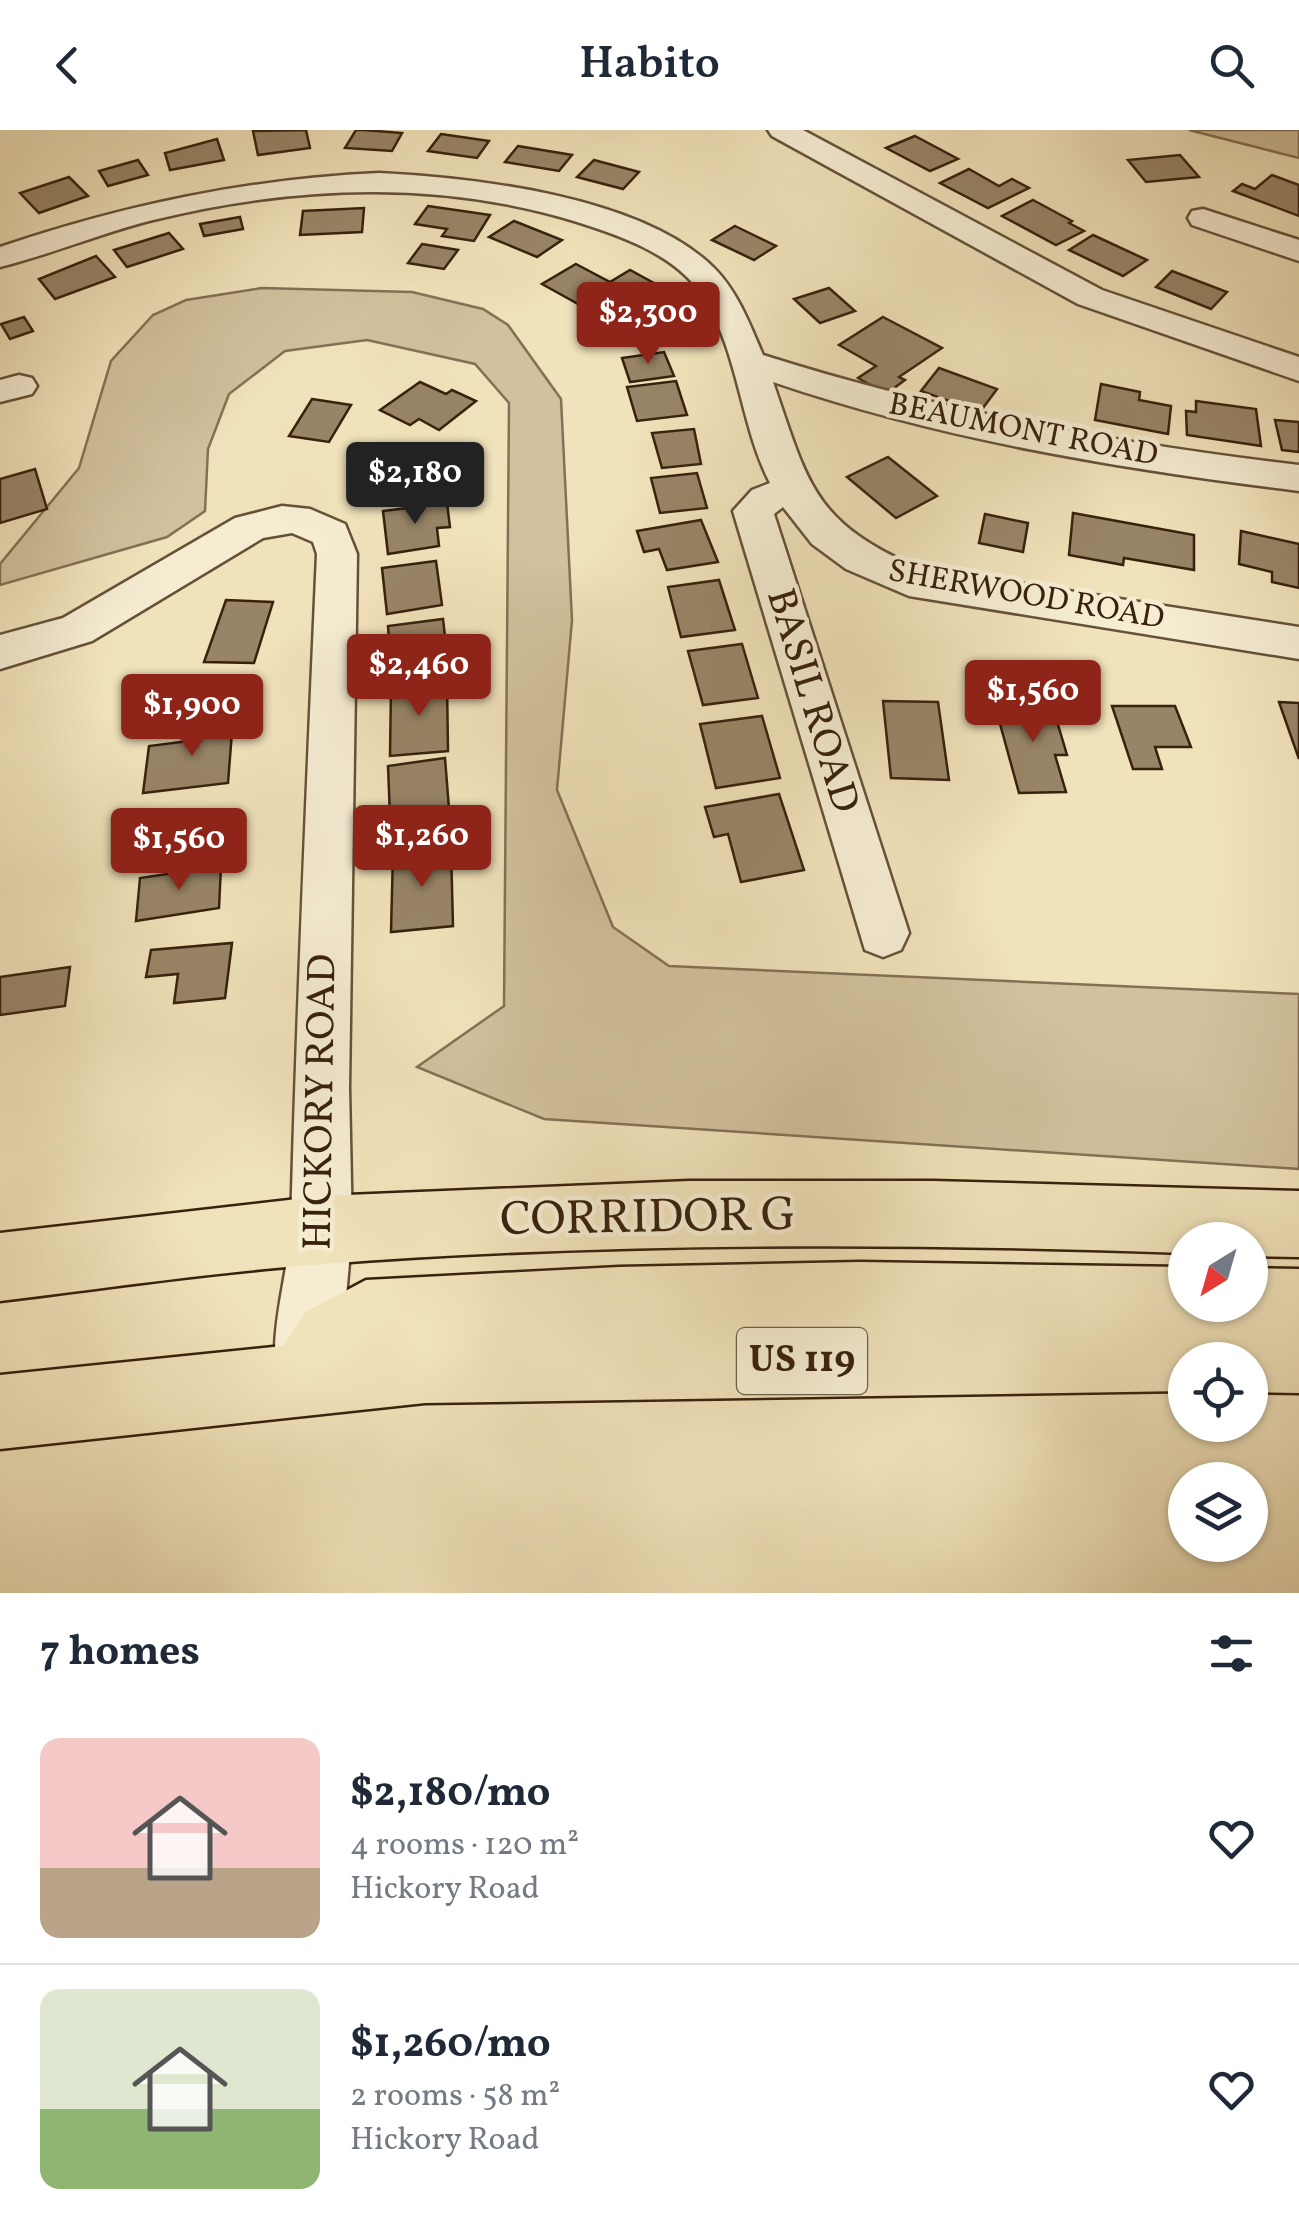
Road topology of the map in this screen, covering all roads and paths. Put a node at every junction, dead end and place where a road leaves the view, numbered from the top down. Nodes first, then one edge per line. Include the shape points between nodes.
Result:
1 (782, 130) edge
2 (1203, 218) dead end
3 (1299, 251) edge
4 (0, 257) edge
5 (752, 364) junction
6 (1299, 370) edge
7 (1299, 478) edge
8 (790, 490) junction
9 (1299, 643) edge
10 (0, 652) edge
11 (883, 933) dead end
12 (1299, 1224) edge
13 (322, 1230) junction
14 (0, 1268) edge
15 (1168, 1302) edge
16 (1268, 1303) edge
17 (1299, 1304) edge
18 (1299, 1357) edge
19 (305, 1377) junction
20 (0, 1412) edge

1 - 6 street via 1090,297
2 - 3 street
4 - 5 street, SHERWOOD ROAD via 129,217 300,184 406,180 471,186 574,209 682,258 713,286
5 - 7 street, BEAUMONT ROAD via 934,419
5 - 8 street, SHERWOOD ROAD
8 - 9 street, SHERWOOD ROAD via 839,547 909,580
8 - 11 street, BASIL ROAD via 753,510
10 - 13 street, HICKORY ROAD via 77,630 249,528 280,518 310,520 331,534 337,554
12 - 13 highway, CORRIDOR G via 956,1214 618,1216
13 - 14 highway, CORRIDOR G
13 - 19 street, HICKORY ROAD
15 - 19 highway via 842,1297 366,1314 332,1337
16 - 17 highway
18 - 19 highway, US 119 via 444,1366
19 - 20 highway, US 119

